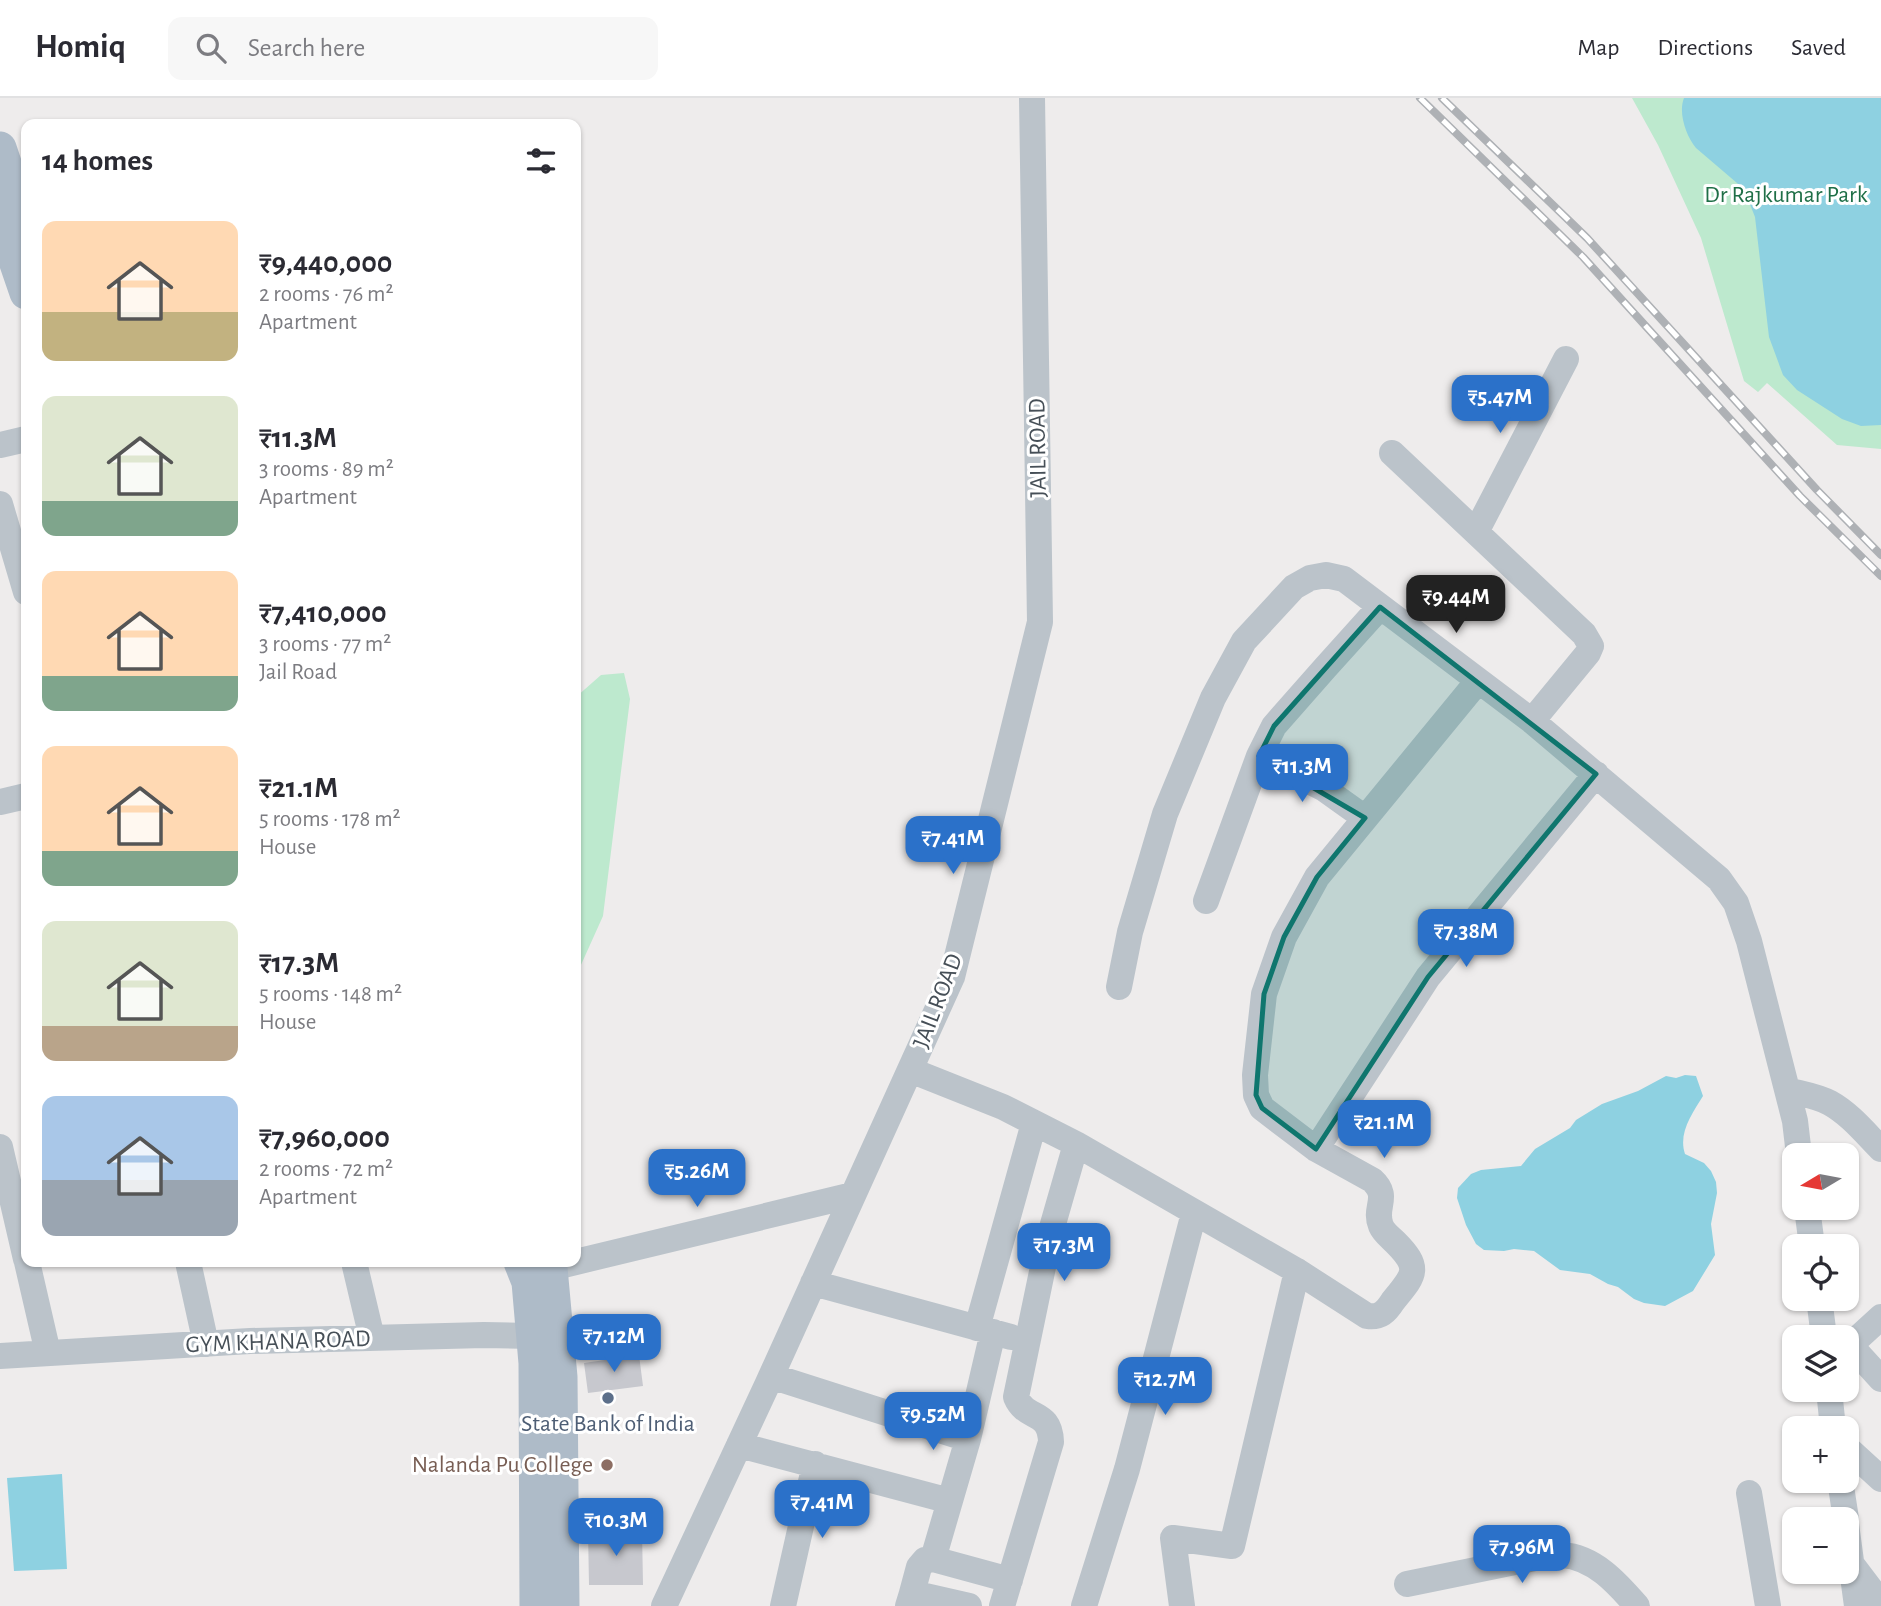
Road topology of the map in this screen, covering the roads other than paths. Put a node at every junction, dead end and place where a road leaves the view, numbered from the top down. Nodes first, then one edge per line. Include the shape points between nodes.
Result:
1 (1032, 98) edge
2 (0, 148) edge
3 (19, 221) edge
4 (21, 242) edge
5 (1566, 359) dead end
6 (21, 440) edge
7 (0, 445) edge
8 (1392, 453) dead end
9 (0, 504) edge
10 (1476, 532) junction
11 (21, 575) edge
12 (1380, 607) junction
13 (1478, 681) junction
14 (1532, 721) junction
15 (1259, 755) junction
16 (1596, 774) junction
17 (21, 797) edge
18 (0, 802) edge
19 (1365, 818) junction
20 (1206, 901) dead end
21 (1119, 987) dead end
22 (910, 1070) junction
23 (1787, 1090) junction
24 (1034, 1123) junction
25 (1798, 1143) edge
26 (1076, 1144) junction
27 (0, 1147) edge
28 (1316, 1149) junction
29 (1881, 1149) edge
30 (853, 1195) junction
31 (1194, 1213) junction
32 (21, 1235) edge
33 (581, 1255) edge
34 (29, 1267) edge
35 (189, 1267) edge
36 (355, 1267) edge
37 (540, 1267) edge
38 (1297, 1271) junction
39 (813, 1283) junction
40 (1881, 1317) edge
41 (985, 1330) junction
42 (545, 1335) junction
43 (1859, 1337) edge
44 (372, 1338) junction
45 (1027, 1342) junction
46 (206, 1344) junction
47 (48, 1353) junction
48 (0, 1356) edge
49 (1859, 1358) edge
50 (771, 1376) junction
51 (1881, 1379) edge
52 (968, 1439) junction
53 (739, 1445) junction
54 (1859, 1459) edge
55 (815, 1464) junction
56 (1881, 1479) edge
57 (1749, 1493) dead end
58 (950, 1501) junction
59 (933, 1559) junction
60 (1859, 1573) edge
61 (1010, 1580) junction
62 (1407, 1584) dead end
63 (1854, 1584) edge
64 (910, 1599) edge
65 (1881, 1603) edge
66 (536, 1606) edge
67 (563, 1606) edge
68 (664, 1606) edge
69 (783, 1606) edge
70 (969, 1606) edge
71 (1002, 1606) edge
72 (1084, 1606) edge
73 (1182, 1606) edge
74 (1637, 1606) edge
75 (1768, 1606) edge
76 (1857, 1606) edge

1 - 22 street, JAIL ROAD via 1040,622 953,977
2 - 3 main road
3 - 4 main road
5 - 10 street
6 - 7 street
8 - 10 street
9 - 11 street
10 - 14 street via 1584,634 1591,646
12 - 13 street
12 - 15 street via 1275,726
12 - 21 street via 1344,579 1310,578 1294,587 1244,640 1213,698 1165,814 1130,932
13 - 14 street
13 - 19 street
14 - 16 street
15 - 19 street via 1323,788
15 - 20 street
16 - 23 street via 1719,879 1736,903
16 - 28 street via 1428,977
17 - 18 street
19 - 28 street via 1317,877 1284,937 1264,994 1256,1095 1262,1108
22 - 24 street
22 - 30 street, JAIL ROAD
23 - 25 street
23 - 29 street via 1833,1105
24 - 26 street
24 - 41 street
26 - 31 street
26 - 45 street via 1049,1238
27 - 32 street
28 - 38 street via 1380,1187 1379,1222 1407,1253 1413,1272 1388,1308 1376,1317 1367,1316
30 - 33 street
30 - 39 street, JAIL ROAD
31 - 38 street
31 - 72 street via 1127,1469
34 - 47 street
35 - 46 street
36 - 44 street
37 - 42 main road
38 - 73 street via 1232,1546 1173,1538
39 - 41 street
39 - 50 street, JAIL ROAD
40 - 43 street
41 - 45 street
41 - 52 street
42 - 44 street, GYM KHANA ROAD
42 - 66 main road via 535,1363
42 - 67 main road via 561,1377
44 - 46 street, GYM KHANA ROAD
45 - 61 street via 1016,1397 1020,1406 1046,1423 1051,1442
46 - 47 street, GYM KHANA ROAD
47 - 48 street, GYM KHANA ROAD
49 - 51 street
50 - 52 street
50 - 53 street, JAIL ROAD
52 - 58 street
53 - 55 street
53 - 68 street, JAIL ROAD
54 - 56 street
55 - 58 street
55 - 69 street
57 - 75 street
58 - 59 street
59 - 61 street
59 - 64 street via 919,1567
60 - 65 street
61 - 71 street
62 - 74 street via 1561,1555 1582,1558 1601,1570
63 - 76 street
64 - 70 street

